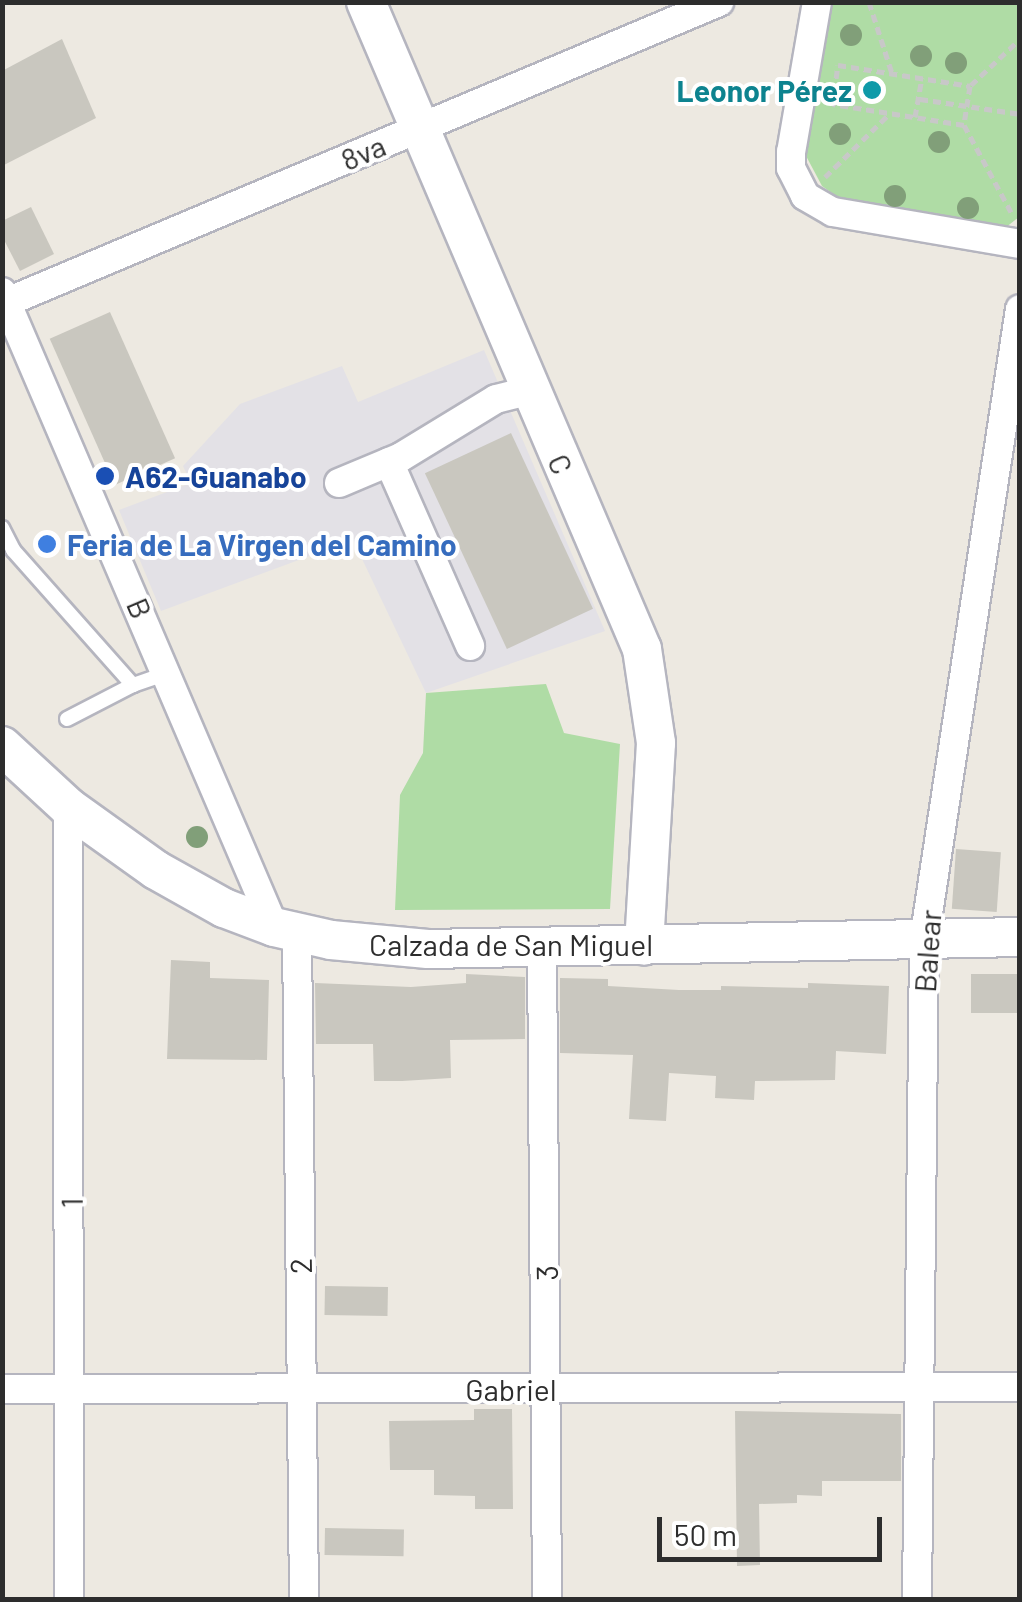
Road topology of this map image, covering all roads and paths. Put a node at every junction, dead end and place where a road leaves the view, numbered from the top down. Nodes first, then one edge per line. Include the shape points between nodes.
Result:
1 (366, 2) edge
2 (719, 2) edge
3 (818, 2) edge
4 (868, 2) edge
5 (1020, 38) edge
6 (892, 73) junction
7 (922, 78) junction
8 (970, 86) junction
9 (920, 99) junction
10 (967, 106) junction
11 (890, 113) junction
12 (1020, 114) edge
13 (915, 117) junction
14 (964, 124) junction
15 (420, 128) junction
16 (806, 196) junction
17 (1020, 228) edge
18 (1020, 244) edge
19 (5, 297) edge
20 (1020, 310) edge
21 (528, 390) junction
22 (389, 462) junction
23 (339, 484) dead end
24 (2, 528) edge
25 (470, 646) dead end
26 (168, 673) junction
27 (133, 685) junction
28 (66, 719) dead end
29 (2, 746) edge
30 (68, 807) junction
31 (285, 930) junction
32 (1020, 936) edge
33 (924, 940) junction
34 (644, 946) junction
35 (542, 948) junction
36 (547, 1388) junction
37 (919, 1388) junction
38 (1020, 1388) edge
39 (72, 1389) junction
40 (302, 1389) junction
41 (2, 1390) edge
42 (69, 1600) edge
43 (304, 1600) edge
44 (548, 1600) edge
45 (917, 1600) edge

1 - 15 main road, C
2 - 15 street, 8va
3 - 16 street via 790,152
4 - 6 path
5 - 8 path
6 - 7 path
6 - 11 path via 838,65 832,104
7 - 8 path
7 - 9 path
8 - 10 path
9 - 10 path
9 - 13 path
10 - 12 path
10 - 14 path
11 - 13 path
11 - 16 path
13 - 14 path
14 - 17 path
15 - 19 street, 8va
15 - 21 main road, C
16 - 18 street via 833,212
19 - 26 street, B
20 - 33 street, Balear
21 - 22 street via 496,400
21 - 34 main road, C via 642,649 656,743
22 - 23 street
22 - 25 street
24 - 27 lane via 12,550
26 - 27 lane
26 - 31 street, B
27 - 28 lane
29 - 30 main road, Calzada de San Miguel
30 - 31 main road, Calzada de San Miguel via 156,870 224,908
30 - 39 street, 1
31 - 35 main road, Calzada de San Miguel via 380,948
31 - 40 street, 2
32 - 33 main road, Calzada de San Miguel
33 - 34 main road, Calzada de San Miguel
33 - 37 street, Balear
34 - 35 main road, Calzada de San Miguel
35 - 36 street, 3
36 - 37 street, Gabriel
36 - 40 street, Gabriel
36 - 44 street, 3
37 - 38 street, Gabriel
37 - 45 street, Balear
39 - 40 street, Gabriel
39 - 41 street, Gabriel
39 - 42 street, 1
40 - 43 street, 2

